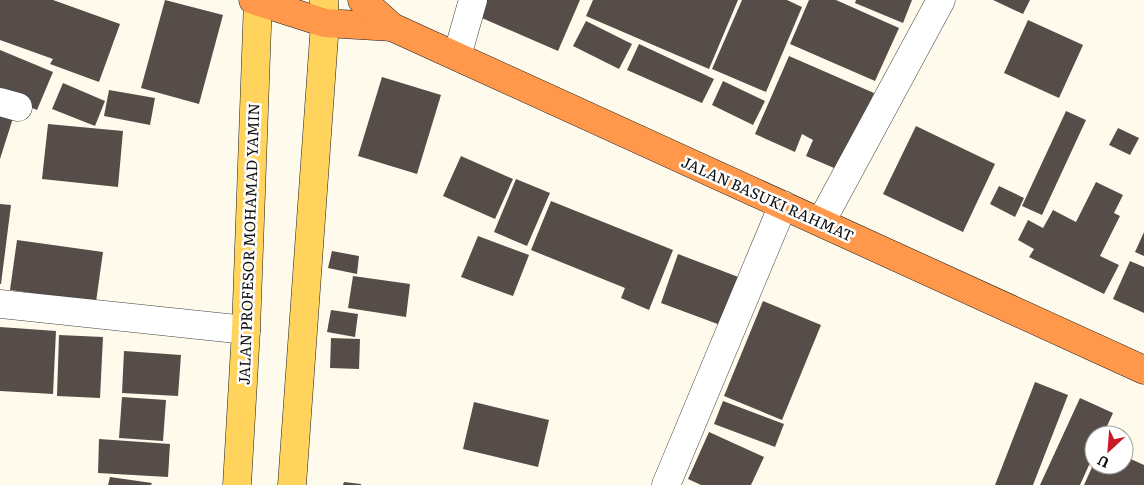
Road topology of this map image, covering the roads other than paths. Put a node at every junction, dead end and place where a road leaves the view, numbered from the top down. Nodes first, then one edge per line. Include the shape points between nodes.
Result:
1 (362, 0) edge
2 (473, 0) edge
3 (941, 0) edge
4 (256, 1) edge
5 (325, 11) edge
6 (392, 27) junction
7 (457, 56) junction
8 (783, 206) junction
9 (822, 222) junction
10 (0, 304) edge
11 (246, 330) junction
12 (1144, 370) edge
13 (237, 485) edge
14 (292, 485) edge
15 (666, 485) edge

1 - 6 highway
2 - 7 street
3 - 9 street
4 - 5 highway
4 - 11 main road, JALAN PROFESOR MOHAMAD YAMIN
5 - 6 highway
5 - 14 main road
6 - 7 highway, JALAN BASUKI RAHMAT
7 - 8 highway, JALAN BASUKI RAHMAT
8 - 9 highway, JALAN BASUKI RAHMAT
8 - 15 street
9 - 12 highway, JALAN BASUKI RAHMAT
10 - 11 street
11 - 13 main road, JALAN PROFESOR MOHAMAD YAMIN

